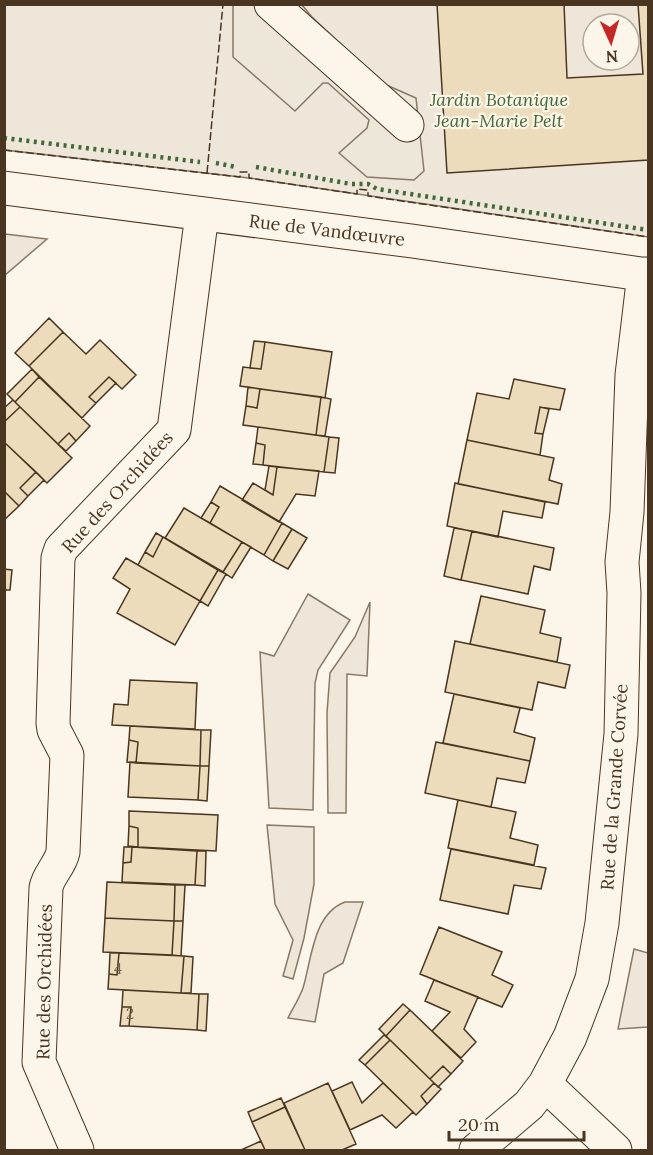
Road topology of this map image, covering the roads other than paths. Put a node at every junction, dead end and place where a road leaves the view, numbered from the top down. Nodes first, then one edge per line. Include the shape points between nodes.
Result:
1 (271, 4) edge
2 (407, 125) dead end
3 (4, 188) edge
4 (202, 214) junction
5 (646, 275) edge
6 (545, 1084) junction
7 (77, 1150) edge
8 (476, 1150) edge
9 (615, 1150) edge

1 - 2 street
3 - 4 street, Rue de Vandœuvre
4 - 5 street, Rue de Vandœuvre
4 - 7 street, Rue des Orchidées via 174,430 61,549 58,558 52,723 67,755 64,841 61,862 46,888 39,1062
5 - 6 street, Rue de la Grande Corvée via 632,375 622,562 621,734 602,923 589,987
6 - 8 street, Rue de la Grande Corvée via 529,1105
6 - 9 street

